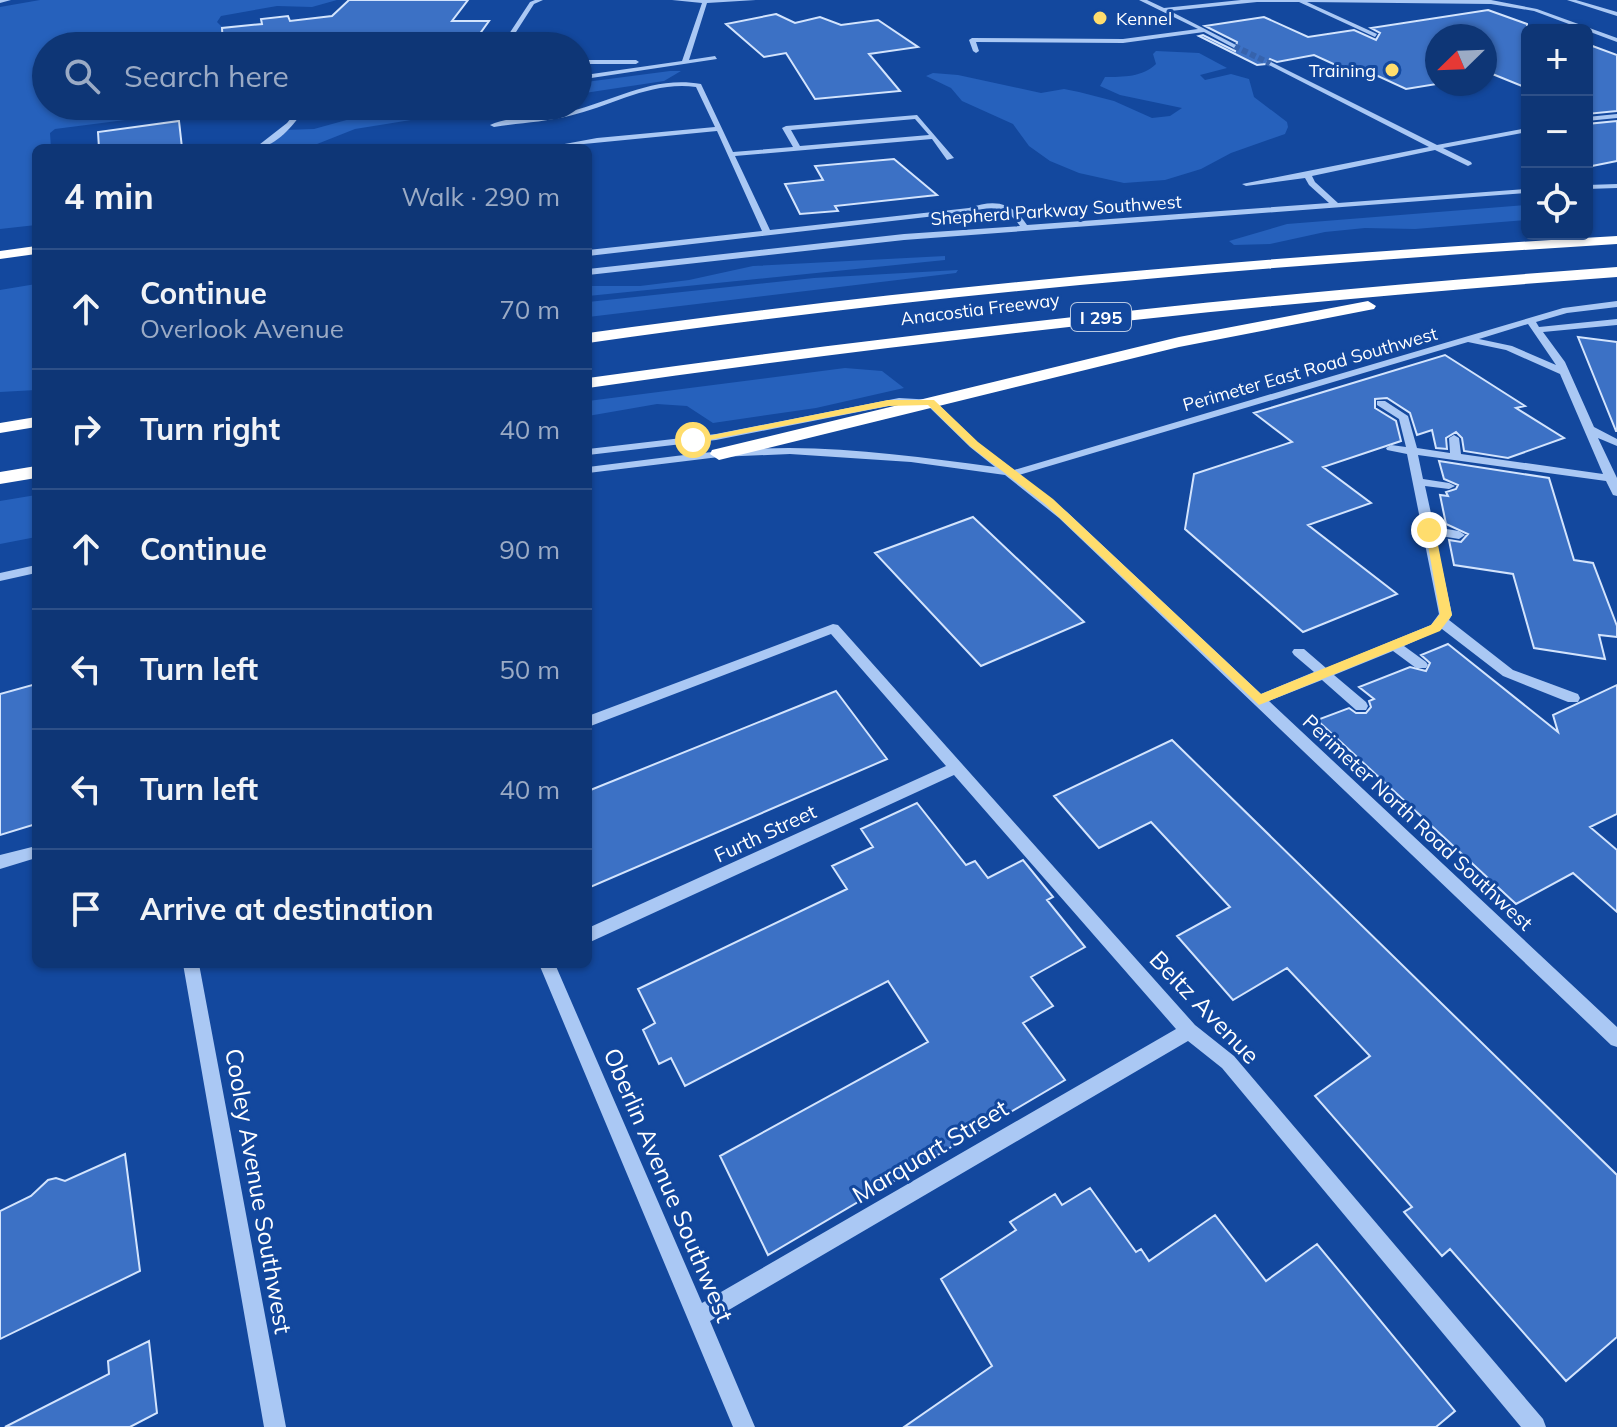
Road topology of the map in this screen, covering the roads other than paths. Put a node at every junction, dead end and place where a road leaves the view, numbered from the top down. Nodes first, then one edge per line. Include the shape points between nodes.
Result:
1 (8, 0) edge
2 (540, 0) edge
3 (675, 0) edge
4 (753, 0) edge
5 (1142, 0) edge
6 (1298, 0) edge
7 (1570, 0) edge
8 (0, 1) edge
9 (704, 5) edge
10 (690, 9) dead end
11 (1163, 10) junction
12 (1617, 14) edge
13 (684, 22) dead end
14 (698, 22) junction
15 (1205, 30) junction
16 (513, 32) edge
17 (681, 35) dead end
18 (694, 35) junction
19 (1375, 35) dead end
20 (1617, 40) edge
21 (1110, 41) junction
22 (1234, 46) tunnel mouth
23 (676, 48) dead end
24 (690, 48) junction
25 (976, 51) dead end
26 (1109, 53) dead end
27 (715, 58) dead end
28 (592, 62) edge
29 (685, 62) junction
30 (1271, 64) tunnel mouth
31 (592, 76) edge
32 (719, 98) dead end
33 (706, 99) junction
34 (592, 105) edge
35 (1617, 116) edge
36 (1593, 118) edge
37 (294, 120) edge
38 (529, 120) edge
39 (494, 125) dead end
40 (1496, 127) dead end
41 (719, 129) junction
42 (1521, 131) edge
43 (1509, 133) junction
44 (934, 137) junction
45 (264, 144) edge
46 (572, 144) edge
47 (798, 148) junction
48 (1435, 148) junction
49 (731, 154) junction
50 (950, 158) dead end
51 (1468, 164) dead end
52 (1308, 175) junction
53 (1246, 184) dead end
54 (1617, 186) edge
55 (1593, 187) edge
56 (1521, 191) edge
57 (1336, 205) junction
58 (1617, 227) edge
59 (1025, 228) junction
60 (1593, 229) edge
61 (768, 234) junction
62 (1521, 236) edge
63 (1617, 240) edge
64 (32, 241) edge
65 (0, 246) edge
66 (32, 251) edge
67 (592, 253) edge
68 (0, 255) edge
69 (1368, 256) junction
70 (592, 272) edge
71 (1617, 272) edge
72 (1617, 280) edge
73 (1617, 304) edge
74 (1617, 322) edge
75 (1534, 326) junction
76 (592, 337) edge
77 (1467, 339) junction
78 (1564, 372) junction
79 (592, 382) edge
80 (930, 402) junction
81 (1381, 403) dead end
82 (32, 413) edge
83 (0, 418) edge
84 (32, 423) edge
85 (0, 428) edge
86 (1589, 429) junction
87 (1454, 438) dead end
88 (1617, 443) edge
89 (1391, 448) dead end
90 (1412, 451) junction
91 (592, 452) edge
92 (719, 454) junction
93 (1456, 456) junction
94 (592, 470) edge
95 (32, 473) edge
96 (1014, 473) junction
97 (0, 478) edge
98 (1611, 478) junction
99 (1419, 482) junction
100 (1449, 486) dead end
101 (1617, 493) edge
102 (1429, 530) junction
103 (1459, 535) dead end
104 (32, 570) edge
105 (0, 577) edge
106 (1441, 621) junction
107 (1394, 645) junction
108 (1299, 652) dead end
109 (1421, 665) dead end
110 (1325, 673) junction
111 (1573, 698) dead end
112 (1259, 700) junction
113 (1361, 706) dead end
114 (592, 720) edge
115 (958, 767) junction
116 (32, 853) edge
117 (0, 862) edge
118 (592, 934) edge
119 (192, 968) edge
120 (549, 968) edge
121 (1189, 1031) junction
122 (1617, 1039) edge
123 (697, 1317) junction
124 (275, 1427) edge
125 (744, 1427) edge
126 (1535, 1427) edge

1 - 8 street
2 - 16 street via 532,3
3 - 9 street
4 - 9 street
5 - 11 street
6 - 11 street
6 - 19 street
6 - 20 street via 1517,5
7 - 12 street
9 - 10 street
9 - 14 street
11 - 15 street
13 - 14 street
14 - 18 street
15 - 21 street
15 - 22 street
17 - 18 street
18 - 24 street
21 - 25 street via 972,40
21 - 26 street
23 - 24 street
24 - 29 street
27 - 29 street
28 - 29 street
29 - 31 street
30 - 48 street
32 - 33 street
33 - 34 street via 703,84 679,82 633,89
33 - 41 street
35 - 36 street
37 - 45 street
38 - 39 street
40 - 43 street
41 - 46 street
41 - 49 street
42 - 43 street
43 - 48 street
44 - 47 street
44 - 47 street via 917,117 786,128
44 - 50 street
47 - 49 street
48 - 51 street
48 - 52 street
49 - 61 street
52 - 53 street
52 - 57 street
54 - 55 street
56 - 57 street, Shepherd Parkway Southwest
57 - 59 street, Shepherd Parkway Southwest
58 - 60 highway
59 - 61 street via 1015,211 987,202 970,210
59 - 70 street, Shepherd Parkway Southwest
61 - 67 street
62 - 69 highway
63 - 69 highway, Anacostia Freeway / I 295
64 - 65 highway
66 - 68 highway
69 - 76 highway, Anacostia Freeway / I 295 via 1029,286
71 - 79 highway, Anacostia Freeway / I 295 via 1077,320
72 - 80 highway via 1469,293 1309,316
73 - 75 street, Perimeter East Road Southwest via 1566,310
74 - 75 street
75 - 77 street, Perimeter East Road Southwest
75 - 78 street
77 - 78 street via 1509,348
77 - 96 street, Perimeter East Road Southwest
78 - 86 street
80 - 91 street via 899,401 728,435
80 - 92 highway
80 - 96 street, Perimeter North Road Southwest via 974,445
81 - 90 street via 1404,418
82 - 83 highway
84 - 85 highway
86 - 88 street
86 - 98 street
87 - 93 street
89 - 90 street
90 - 93 street
90 - 99 street
92 - 94 street
92 - 96 street via 837,453
93 - 98 street
95 - 97 highway
96 - 112 street, Perimeter North Road Southwest
98 - 101 street
99 - 100 street
99 - 102 street
102 - 103 street
102 - 106 street via 1446,615
104 - 105 street
106 - 107 street
106 - 111 street via 1508,673
107 - 109 street
107 - 110 street
108 - 110 street
110 - 112 street
110 - 113 street
112 - 122 street, Perimeter North Road Southwest
114 - 115 street, Beltz Avenue via 833,628
115 - 118 street, Furth Street
115 - 121 street, Beltz Avenue
116 - 117 street
119 - 124 street, Cooley Avenue Southwest
120 - 123 street, Oberlin Avenue Southwest
121 - 123 street, Marquart Street
121 - 126 street, Beltz Avenue via 1228,1062
123 - 125 street, Oberlin Avenue Southwest

